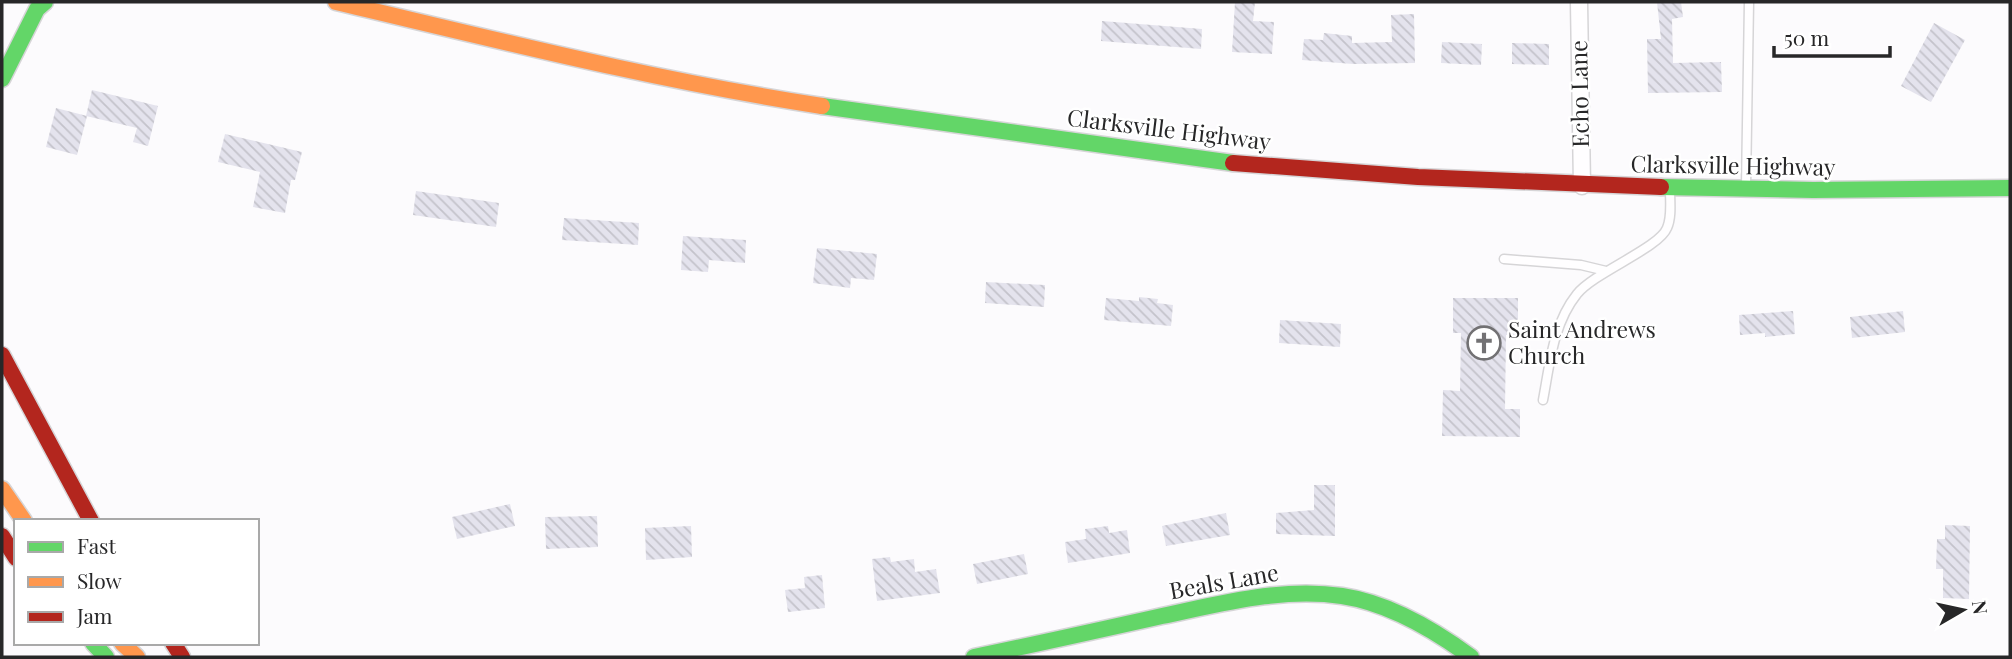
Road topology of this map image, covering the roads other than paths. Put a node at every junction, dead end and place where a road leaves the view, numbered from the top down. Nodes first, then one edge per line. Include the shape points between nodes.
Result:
1 (45, 2) edge
2 (336, 2) edge
3 (1579, 2) edge
4 (1749, 2) edge
5 (2, 79) edge
6 (1582, 186) junction
7 (1670, 187) junction
8 (2010, 188) edge
9 (1746, 189) junction
10 (1504, 259) dead end
11 (1606, 271) junction
12 (2, 355) edge
13 (1543, 400) dead end
14 (2, 489) edge
15 (23, 519) edge
16 (90, 519) edge
17 (2, 536) edge
18 (2, 545) edge
19 (14, 557) edge
20 (14, 558) edge
21 (124, 645) edge
22 (137, 657) edge
23 (974, 657) edge
24 (1471, 657) edge

1 - 5 main road via 37,9
2 - 6 main road, Clarksville Highway via 663,77 928,123 1216,161
3 - 6 street, Echo Lane
4 - 9 lane
6 - 7 main road, Clarksville Highway
7 - 9 main road, Clarksville Highway
7 - 11 lane via 1663,234
8 - 9 main road, Clarksville Highway
10 - 11 lane
11 - 13 lane via 1579,291 1557,327
12 - 16 main road
14 - 15 main road
17 - 19 main road
18 - 20 main road
21 - 22 main road
23 - 24 main road, Beals Lane via 1237,600 1296,593 1343,596 1399,614 1450,640

